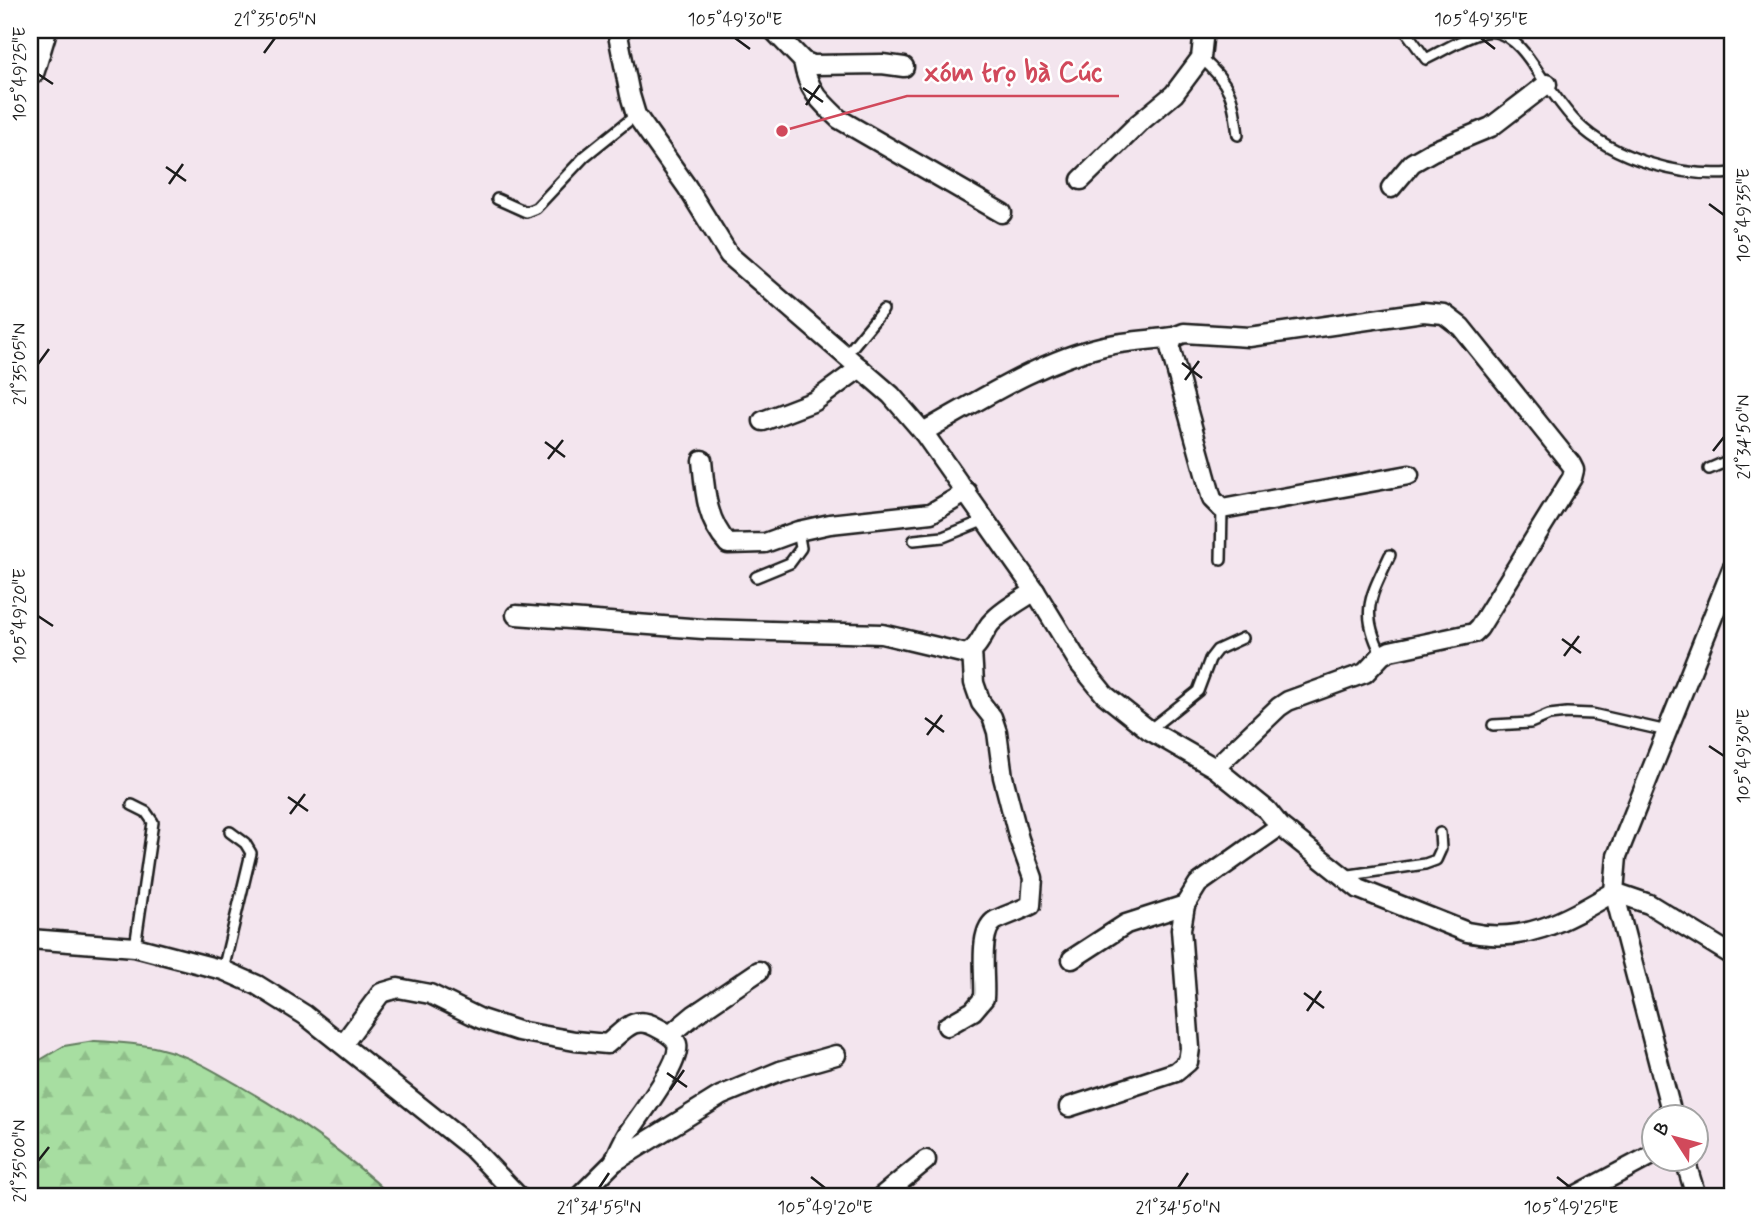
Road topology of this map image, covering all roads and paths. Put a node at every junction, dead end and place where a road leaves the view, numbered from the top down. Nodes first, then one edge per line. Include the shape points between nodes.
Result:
1 (42, 30) edge
2 (617, 30) edge
3 (773, 30) edge
4 (1204, 30) edge
5 (1405, 30) edge
6 (1201, 58) junction
7 (803, 61) junction
8 (904, 67) dead end
9 (30, 70) edge
10 (1547, 84) junction
11 (636, 115) junction
12 (1238, 135) dead end
13 (1732, 173) edge
14 (1081, 180) dead end
15 (1391, 188) dead end
16 (497, 199) dead end
17 (1002, 213) dead end
18 (883, 310) dead end
19 (1174, 337) junction
20 (845, 356) junction
21 (860, 368) junction
22 (763, 421) dead end
23 (923, 432) junction
24 (1732, 459) edge
25 (702, 460) dead end
26 (1709, 469) dead end
27 (1409, 475) dead end
28 (967, 492) junction
29 (1222, 509) junction
30 (985, 520) junction
31 (798, 531) junction
32 (914, 540) dead end
33 (1390, 555) dead end
34 (1221, 560) dead end
35 (1732, 569) edge
36 (756, 577) dead end
37 (1035, 591) junction
38 (516, 615) dead end
39 (1243, 638) dead end
40 (972, 651) junction
41 (1382, 655) junction
42 (1493, 725) dead end
43 (1149, 730) junction
44 (1667, 731) junction
45 (1215, 768) junction
46 (132, 806) dead end
47 (1280, 826) junction
48 (230, 832) dead end
49 (1440, 833) dead end
50 (1341, 877) junction
51 (1614, 892) junction
52 (1185, 905) junction
53 (30, 939) edge
54 (135, 947) junction
55 (1732, 955) edge
56 (1073, 959) dead end
57 (223, 970) junction
58 (759, 971) dead end
59 (947, 1026) dead end
60 (670, 1035) junction
61 (342, 1044) junction
62 (836, 1055) dead end
63 (1669, 1104) edge
64 (1069, 1107) dead end
65 (926, 1160) dead end
66 (1640, 1161) edge
67 (614, 1162) junction
68 (1689, 1174) edge
69 (518, 1196) edge
70 (580, 1196) edge
71 (882, 1196) edge
72 (1575, 1196) edge
73 (1696, 1196) edge

1 - 9 main road
2 - 11 street
3 - 7 street
4 - 6 street
5 - 10 lane via 1426,59 1482,32 1494,31 1528,57
6 - 12 lane via 1221,75 1233,100
6 - 14 street via 1174,94
7 - 8 street
7 - 17 street via 807,83 839,119
10 - 13 lane via 1578,124 1616,150 1667,169
10 - 15 street via 1491,127 1412,163
11 - 16 lane via 585,156 536,208 526,212
11 - 20 street via 729,255
18 - 20 lane
19 - 23 street via 1105,346 1073,356
19 - 29 street via 1170,346 1212,499
19 - 41 street via 1184,333 1250,337 1423,312 1444,314 1461,327 1571,464 1572,478 1479,628 1468,635
20 - 21 street
21 - 22 street via 815,401
21 - 23 street
23 - 28 street
24 - 26 lane
25 - 31 street via 715,530 728,544 765,543
27 - 29 street
28 - 30 street
28 - 31 street via 931,513
29 - 34 lane
30 - 32 lane via 943,537
30 - 37 street
31 - 36 lane via 801,548 790,563
33 - 41 lane via 1368,608 1370,633
35 - 44 street
37 - 40 street via 1002,612
37 - 43 street via 1079,663 1105,695
38 - 40 street via 704,629 882,634
39 - 43 lane via 1217,650 1199,691
40 - 59 street via 974,682 997,732 1003,777 1033,878 1031,905 993,921 984,935 984,998
41 - 45 street via 1365,673 1279,707
42 - 44 lane via 1530,723 1567,713
43 - 45 street
44 - 51 street via 1620,848
45 - 47 street
46 - 54 lane via 146,812 153,822
47 - 50 street
47 - 52 street via 1198,884
48 - 57 lane via 251,853
49 - 50 lane via 1436,860
50 - 51 street via 1359,889 1486,936 1524,933 1564,922
51 - 55 street via 1648,904
51 - 63 street
52 - 56 street via 1126,924
52 - 64 street via 1181,929 1188,1062 1176,1072
53 - 54 street
54 - 57 street
57 - 61 street via 257,985
58 - 60 street
60 - 61 street via 637,1021 607,1044 575,1041 518,1031 430,995 398,988 381,993
60 - 67 street via 677,1045 676,1055
61 - 69 street via 472,1148
62 - 67 street via 780,1071 720,1096
65 - 71 street
66 - 72 street
67 - 70 street
68 - 73 street

